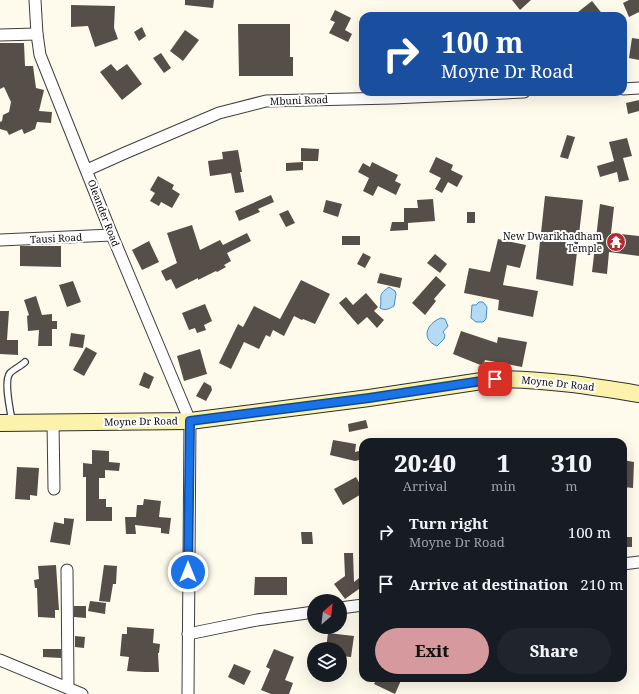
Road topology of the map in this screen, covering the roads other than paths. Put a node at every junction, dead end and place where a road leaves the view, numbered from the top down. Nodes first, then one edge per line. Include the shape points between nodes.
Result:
1 (35, 0) edge
2 (37, 34) junction
3 (0, 35) edge
4 (639, 88) edge
5 (627, 89) edge
6 (436, 96) edge
7 (87, 170) junction
8 (112, 235) junction
9 (0, 240) edge
10 (25, 362) dead end
11 (639, 394) edge
12 (190, 421) junction
13 (53, 422) junction
14 (6, 423) edge
15 (54, 489) dead end
16 (639, 562) edge
17 (627, 564) edge
18 (67, 570) dead end
19 (359, 606) edge
20 (347, 607) edge
21 (307, 613) edge
22 (188, 634) junction
23 (0, 660) edge
24 (68, 688) junction
25 (82, 694) edge
26 (188, 694) edge

1 - 2 street, Oleander Road
2 - 3 street
2 - 7 street, Oleander Road via 40,55
4 - 5 street
6 - 7 street, Mbuni Road via 266,101 219,113
7 - 8 street, Oleander Road
8 - 9 street, Tausi Road
8 - 12 street, Oleander Road
10 - 14 lane via 10,372 8,377
11 - 12 main road, Moyne Dr Road via 562,383 495,379
12 - 13 main road, Moyne Dr Road
12 - 22 street
13 - 14 main road, Moyne Dr Road
13 - 15 street
16 - 17 street
18 - 24 street
19 - 20 street
21 - 22 street
22 - 26 street
23 - 24 street
24 - 25 street

